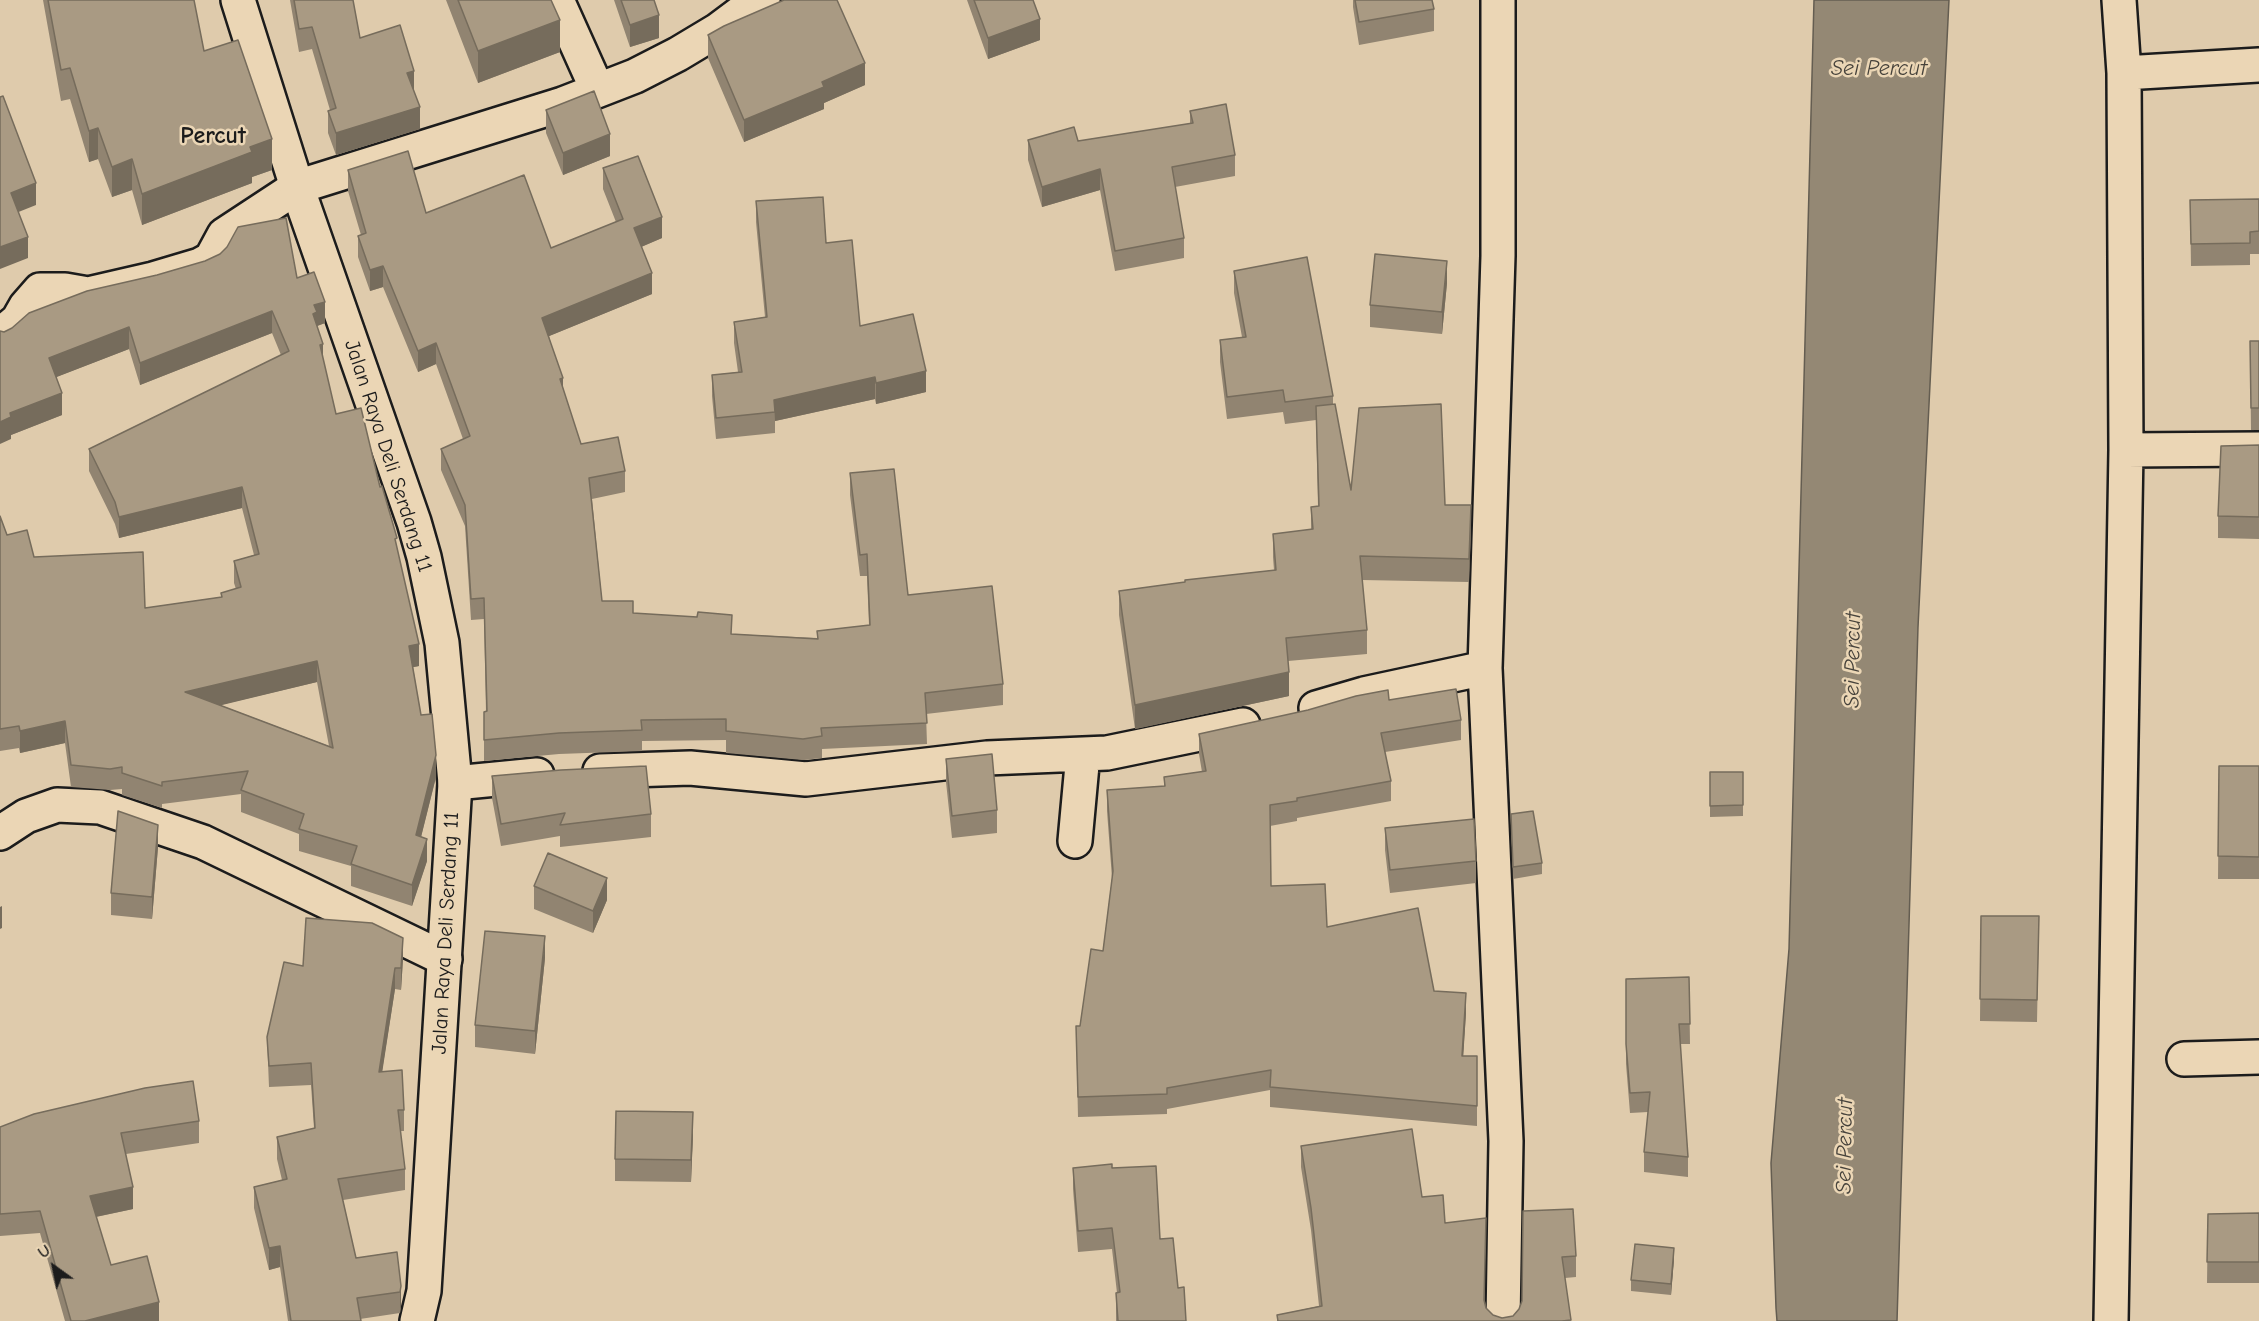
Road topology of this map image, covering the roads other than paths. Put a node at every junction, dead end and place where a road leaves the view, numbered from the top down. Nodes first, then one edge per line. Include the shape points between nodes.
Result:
1 (238, 0) edge
2 (557, 0) edge
3 (763, 0) edge
4 (1498, 0) edge
5 (2119, 0) edge
6 (2259, 65) edge
7 (2124, 73) junction
8 (597, 89) junction
9 (297, 187) junction
10 (0, 334) edge
11 (2259, 449) edge
12 (2126, 450) junction
13 (1485, 668) junction
14 (1083, 754) junction
15 (455, 783) junction
16 (0, 833) edge
17 (1075, 841) dead end
18 (445, 958) junction
19 (2259, 1057) edge
20 (2184, 1059) dead end
21 (417, 1321) edge
22 (1503, 1321) edge
23 (2111, 1321) edge

1 - 9 street, Jalan Raya Deli Serdang 11
2 - 8 street
3 - 8 street via 678,54 635,76
4 - 13 street via 1498,256
5 - 7 street
6 - 7 street
7 - 12 street
8 - 9 street via 562,104
9 - 10 street via 224,235 211,259 200,265 88,294 40,290 18,320
9 - 15 street, Jalan Raya Deli Serdang 11 via 424,557 442,643
11 - 12 street
12 - 23 street
13 - 14 street via 1364,694 1277,718 1130,749
13 - 22 street via 1506,1141
14 - 15 street via 987,758 806,779 690,768 560,773
14 - 17 street
15 - 18 street, Jalan Raya Deli Serdang 11
16 - 18 street via 27,816 57,805 100,807 203,842
18 - 21 street, Jalan Raya Deli Serdang 11 via 424,1292
19 - 20 street

